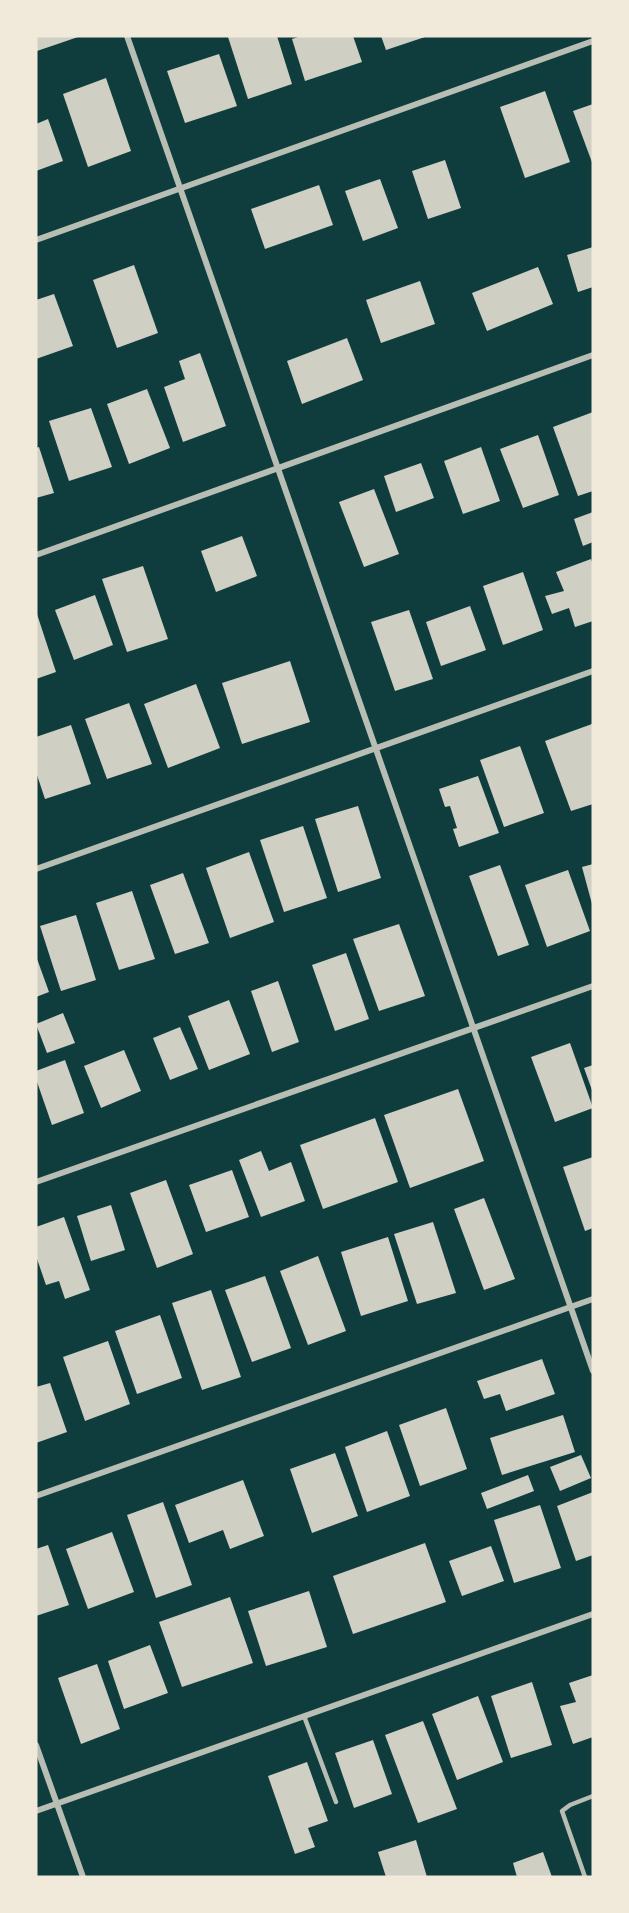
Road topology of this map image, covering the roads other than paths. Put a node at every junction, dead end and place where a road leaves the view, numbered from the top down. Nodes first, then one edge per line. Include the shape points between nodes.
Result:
1 (128, 36) edge
2 (593, 41) edge
3 (180, 188) junction
4 (36, 240) edge
5 (593, 355) edge
6 (278, 468) junction
7 (36, 555) edge
8 (593, 671) edge
9 (375, 749) junction
10 (36, 869) edge
11 (593, 986) edge
12 (473, 1029) junction
13 (36, 1182) edge
14 (593, 1299) edge
15 (570, 1307) junction
16 (593, 1371) edge
17 (36, 1496) edge
18 (593, 1614) edge
19 (304, 1716) junction
20 (36, 1745) edge
21 (593, 1796) edge
22 (336, 1802) dead end
23 (57, 1803) junction
24 (36, 1810) edge
25 (83, 1877) edge
26 (585, 1877) edge

1 - 3 street
2 - 3 street
3 - 4 street
3 - 6 street
5 - 6 street
6 - 7 street
6 - 9 street
8 - 9 street
9 - 10 street
9 - 12 street
11 - 12 street
12 - 13 street
12 - 15 street
14 - 15 street
15 - 16 street
15 - 17 street
18 - 19 street
19 - 22 lane
19 - 23 street
20 - 23 street
21 - 26 lane via 562,1811
23 - 24 street
23 - 25 street

